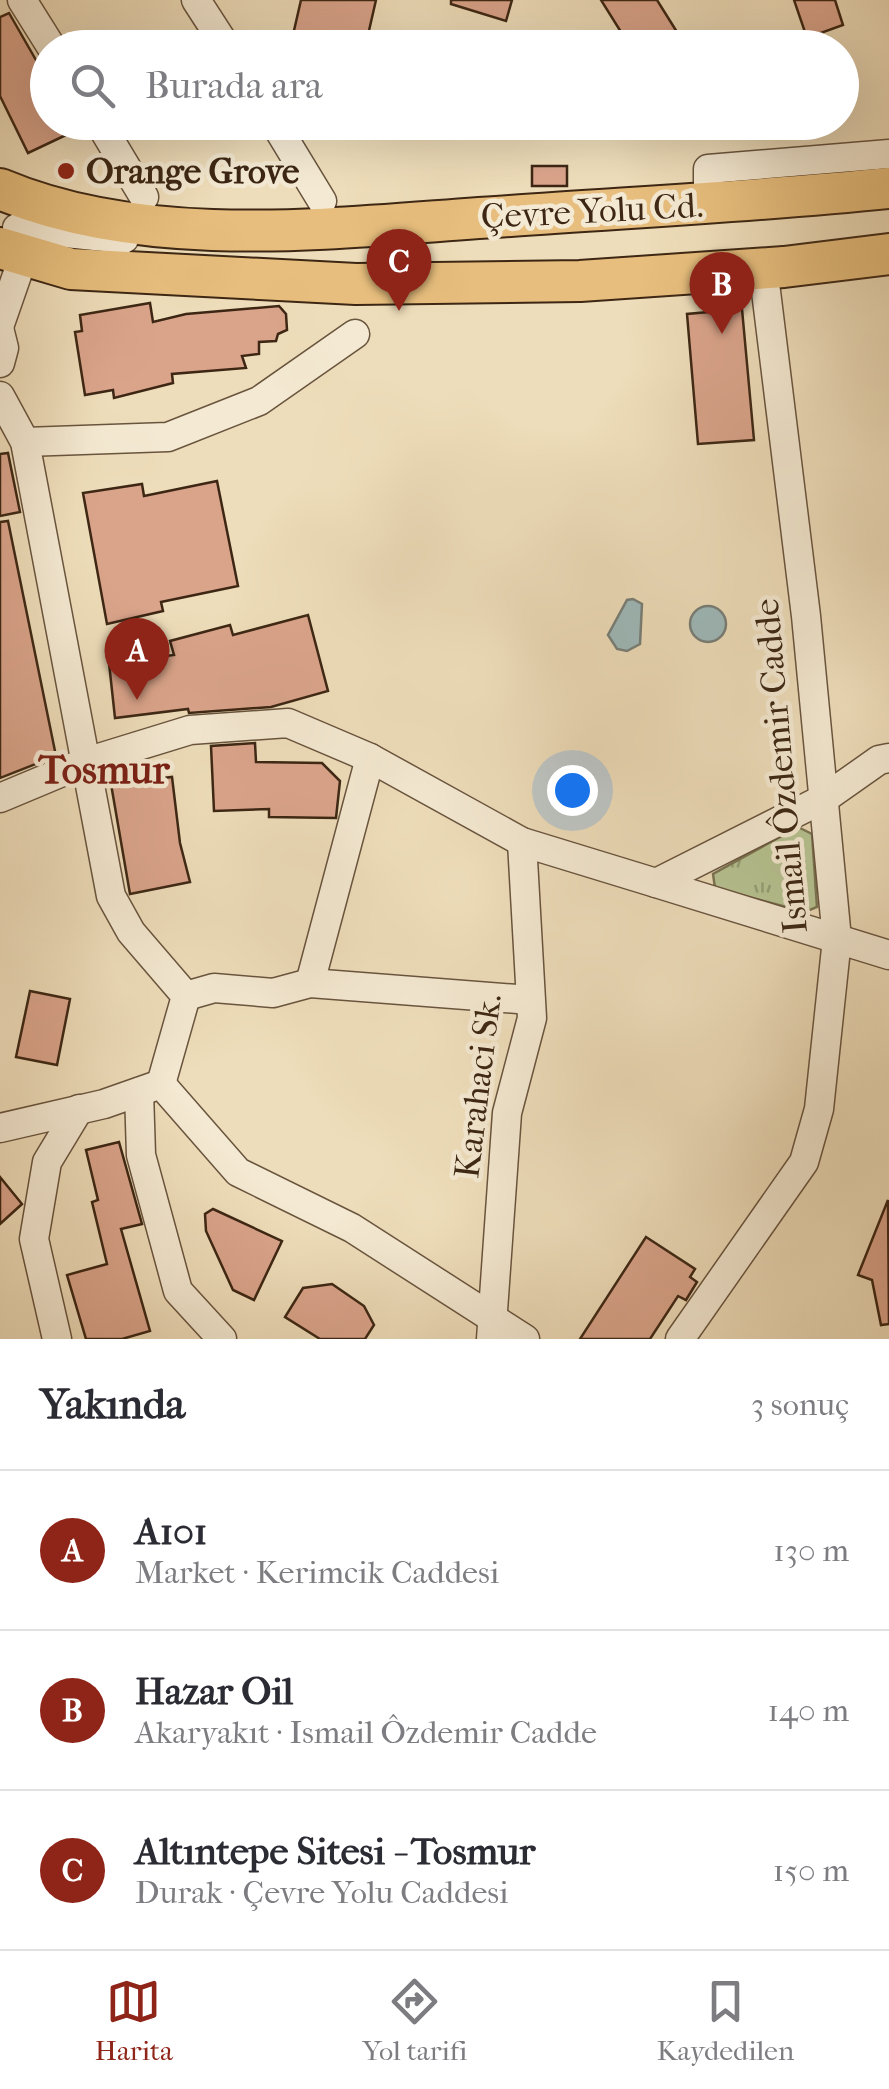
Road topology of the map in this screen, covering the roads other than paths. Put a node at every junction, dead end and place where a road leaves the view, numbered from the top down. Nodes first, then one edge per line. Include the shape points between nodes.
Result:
1 (22, 0) edge
2 (196, 0) edge
3 (41, 30) edge
4 (215, 30) edge
5 (110, 140) edge
6 (285, 140) edge
7 (889, 154) edge
8 (889, 188) edge
9 (0, 189) edge
10 (144, 197) dead end
11 (0, 199) edge
12 (322, 201) dead end
13 (708, 205) junction
14 (284, 230) junction
15 (9, 247) edge
16 (889, 254) edge
17 (763, 267) junction
18 (0, 324) edge
19 (0, 332) edge
20 (354, 334) dead end
21 (0, 363) edge
22 (0, 396) edge
23 (25, 442) junction
24 (370, 758) junction
25 (889, 758) edge
26 (86, 762) junction
27 (0, 798) edge
28 (825, 798) junction
29 (522, 842) junction
30 (656, 883) junction
31 (837, 939) junction
32 (889, 955) edge
33 (310, 983) junction
34 (186, 996) junction
35 (530, 1000) junction
36 (150, 1088) junction
37 (79, 1109) junction
38 (0, 1128) edge
39 (492, 1330) edge
40 (57, 1339) edge
41 (222, 1339) edge
42 (525, 1339) edge
43 (680, 1339) edge

1 - 3 street
2 - 4 street
5 - 10 street
6 - 12 street
7 - 13 street via 708,169
8 - 13 highway, Çevre Yolu Cd.
9 - 14 highway, Çevre Yolu Cd. via 62,213
11 - 15 street
13 - 14 highway, Çevre Yolu Cd.
14 - 15 street via 237,240
15 - 17 highway via 71,268 145,276 356,284 580,281
15 - 18 street
16 - 17 highway
17 - 28 street, Ismail Ôzdemir Cadde
19 - 21 street
20 - 23 street via 259,401 168,437
22 - 23 street
23 - 26 street
24 - 26 street via 288,723 190,730
24 - 29 street
24 - 33 street
25 - 28 street
26 - 27 street
26 - 34 street via 111,896 130,932
28 - 30 street
28 - 31 street, Ismail Ôzdemir Cadde
29 - 30 street
29 - 35 street, Karahaci Sk.
30 - 31 street
31 - 32 street
31 - 43 street, Ismail Ôzdemir Cadde via 819,1109 804,1162
33 - 34 street via 273,993 214,988
33 - 35 street
34 - 36 street
35 - 39 street, Karahaci Sk. via 532,1018 507,1113
36 - 37 street
36 - 39 street via 238,1172 352,1228
36 - 41 street via 141,1155 165,1253 178,1292
37 - 38 street
37 - 40 street via 46,1162 34,1239
39 - 42 street

